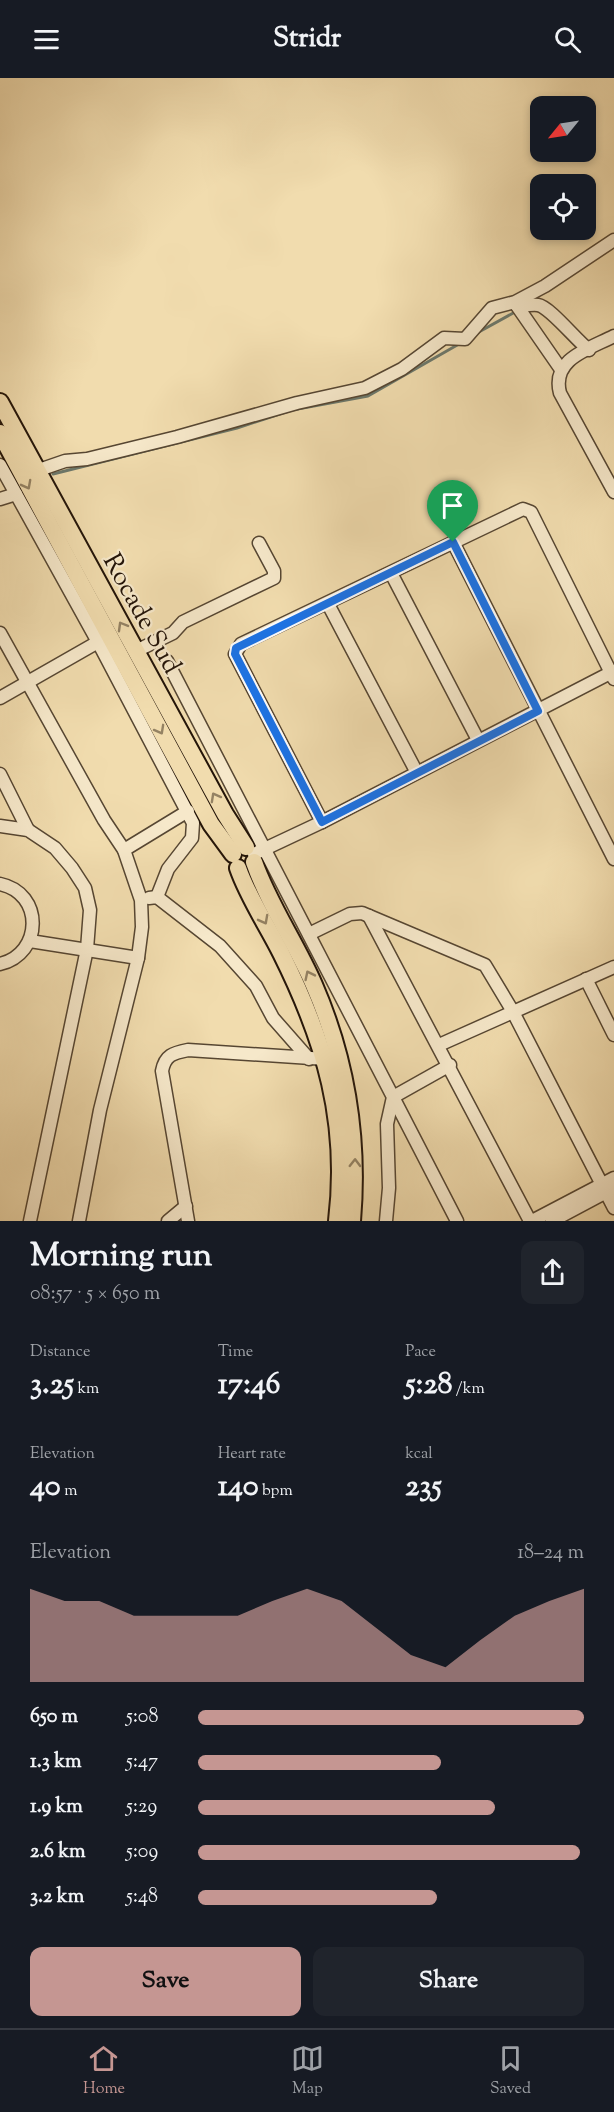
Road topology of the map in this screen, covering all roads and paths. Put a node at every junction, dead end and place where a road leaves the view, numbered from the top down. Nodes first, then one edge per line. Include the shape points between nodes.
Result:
1 (614, 240) edge
2 (516, 304) junction
3 (614, 336) edge
4 (589, 350) junction
5 (560, 368) junction
6 (0, 402) edge
7 (0, 433) edge
8 (36, 471) junction
9 (2, 473) edge
10 (614, 492) edge
11 (16, 494) junction
12 (0, 499) edge
13 (453, 542) junction
14 (259, 543) dead end
15 (391, 573) junction
16 (328, 604) junction
17 (0, 633) edge
18 (98, 642) junction
19 (136, 651) junction
20 (167, 661) dead end
21 (613, 674) edge
22 (28, 684) junction
23 (0, 698) edge
24 (538, 711) junction
25 (478, 740) junction
26 (416, 771) junction
27 (0, 774) edge
28 (189, 811) junction
29 (322, 822) junction
30 (0, 826) edge
31 (28, 830) junction
32 (124, 850) junction
33 (248, 856) junction
34 (614, 859) edge
35 (0, 884) edge
36 (158, 897) junction
37 (141, 900) junction
38 (369, 916) junction
39 (309, 934) junction
40 (30, 941) junction
41 (87, 949) junction
42 (138, 958) junction
43 (0, 964) edge
44 (614, 967) edge
45 (586, 979) junction
46 (512, 1010) junction
47 (614, 1035) edge
48 (439, 1045) junction
49 (317, 1059) junction
50 (450, 1065) junction
51 (393, 1097) junction
52 (614, 1178) edge
53 (607, 1188) edge
54 (186, 1206) junction
55 (614, 1208) edge
56 (30, 1221) edge
57 (79, 1221) edge
58 (168, 1221) edge
59 (188, 1221) edge
60 (337, 1221) edge
61 (352, 1221) edge
62 (386, 1221) edge
63 (458, 1221) edge
64 (531, 1221) edge
65 (552, 1221) edge

1 - 2 street
2 - 4 street via 546,308
2 - 5 street
2 - 8 street via 492,308 465,339 444,338 402,369 365,388
3 - 4 street
4 - 5 street
5 - 10 street via 560,393
6 - 8 highway, Rocade Sud
7 -> 33 highway, Rocade Sud via 211,824
19 -> 8 highway, Rocade Sud
9 - 11 street
11 - 12 street
11 - 18 street
13 - 15 street
13 - 21 street via 523,509 531,512
13 - 24 street
14 - 19 street via 274,578 183,622 173,633
15 - 16 street
15 - 25 street
16 - 26 street
16 - 29 street via 241,644 235,654
17 - 22 street
18 - 22 street
18 - 28 street
33 -> 19 highway, Rocade Sud
20 - 33 street
21 - 24 street
22 - 23 street
22 - 32 street
24 - 25 street
24 - 34 street
25 - 26 street
26 - 29 street
27 - 31 street
28 - 32 street
28 - 36 street via 192,838 168,869
29 - 33 street
30 - 31 street
31 - 41 street via 55,848 85,888 90,910
32 - 37 street
33 - 39 street
33 -> 49 highway, Rocade Sud via 298,988
61 -> 33 highway, Rocade Sud via 356,1150 335,1042 314,984
35 - 40 street via 17,891 29,905 34,923
36 - 37 street
36 - 49 street via 220,946 256,986 273,1018
37 - 42 street
38 - 39 street via 354,913
38 - 46 street via 485,965
38 - 48 street
39 - 51 street
40 - 41 street
40 - 43 street via 17,956
41 - 42 street
41 - 56 street
42 - 57 street via 100,1110
44 - 45 street
45 - 46 street
45 - 47 street
46 - 48 street
46 - 53 street
48 - 50 street
49 - 54 street via 188,1050 167,1057 162,1071
49 - 60 highway, Rocade Sud via 340,1145
50 - 51 street
50 - 64 street
51 - 62 street via 387,1124
51 - 63 street
52 - 53 street
53 - 55 street
53 - 64 street
53 - 65 street
54 - 58 street
54 - 59 street

